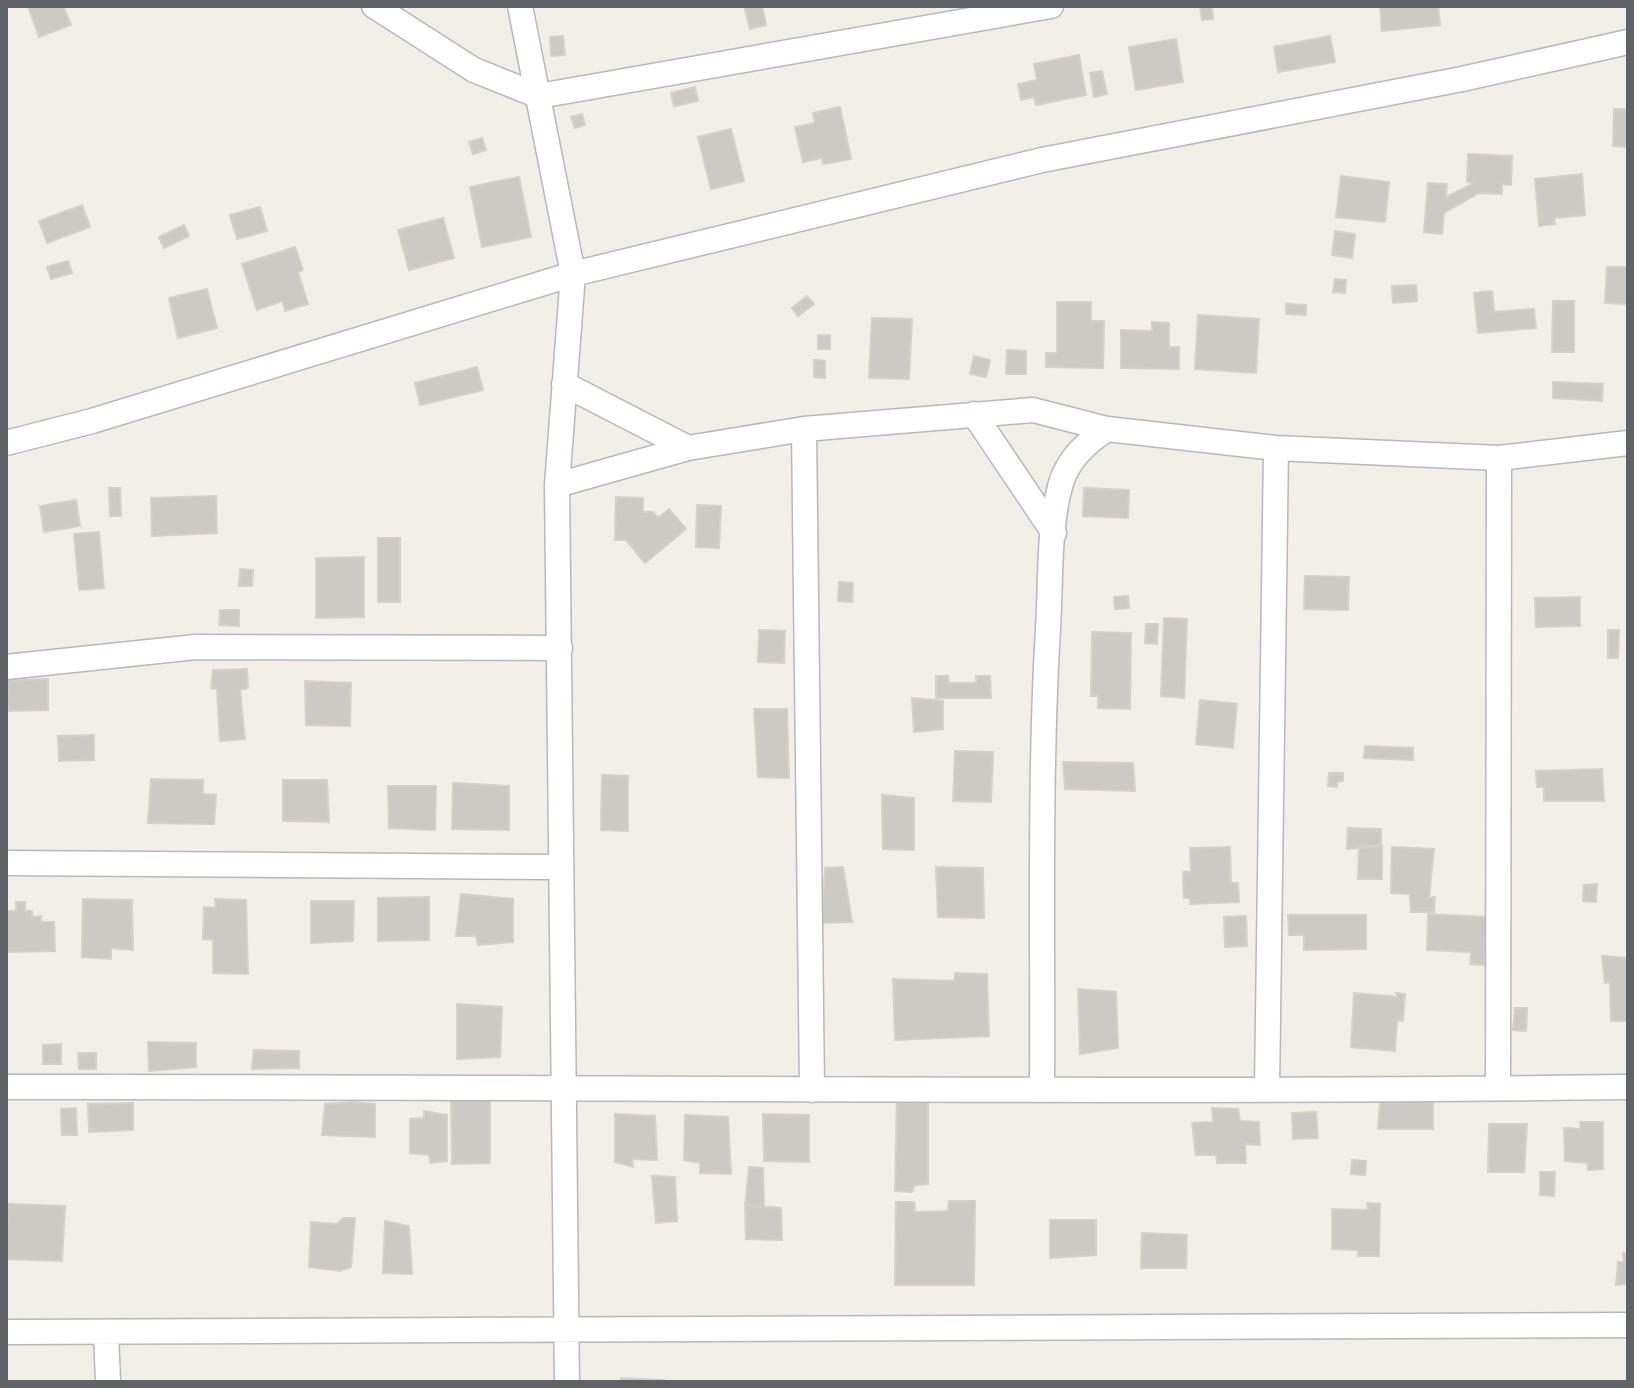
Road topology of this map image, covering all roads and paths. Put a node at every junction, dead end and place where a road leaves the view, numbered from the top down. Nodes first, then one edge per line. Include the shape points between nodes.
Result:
1 (374, 6) edge
2 (520, 6) edge
3 (1051, 6) edge
4 (1628, 42) edge
5 (539, 96) junction
6 (573, 274) junction
7 (564, 384) junction
8 (974, 414) junction
9 (804, 429) junction
10 (1107, 429) junction
11 (6, 443) edge
12 (1628, 443) edge
13 (688, 448) junction
14 (1276, 448) junction
15 (1499, 458) junction
16 (557, 485) junction
17 (1054, 533) junction
18 (560, 648) junction
19 (6, 667) edge
20 (6, 863) edge
21 (559, 867) junction
22 (563, 1086) junction
23 (6, 1087) edge
24 (1628, 1087) edge
25 (1267, 1088) junction
26 (1498, 1088) junction
27 (1042, 1089) junction
28 (812, 1090) junction
29 (1628, 1325) edge
30 (566, 1331) junction
31 (6, 1332) edge
32 (106, 1332) junction
33 (108, 1382) edge
34 (567, 1382) edge

1 - 5 street via 474,70
2 - 5 street
3 - 5 street
4 - 6 street via 1042,160
5 - 6 street
6 - 7 street
6 - 11 street
7 - 13 street
7 - 16 street
8 - 9 street
8 - 10 street via 1033,410
8 - 17 street
9 - 13 street
9 - 28 street
10 - 14 street
10 - 17 street via 1071,462 1061,484
12 - 15 street
13 - 16 street
14 - 15 street
14 - 25 street
15 - 26 street
16 - 18 street
17 - 27 street via 1046,666
18 - 19 street via 196,647
18 - 21 street
20 - 21 street
21 - 22 street
22 - 23 street
22 - 28 street
22 - 30 street
24 - 26 street
25 - 26 street
25 - 27 street
27 - 28 street
29 - 30 street
30 - 32 street
30 - 34 street
31 - 32 street
32 - 33 street

